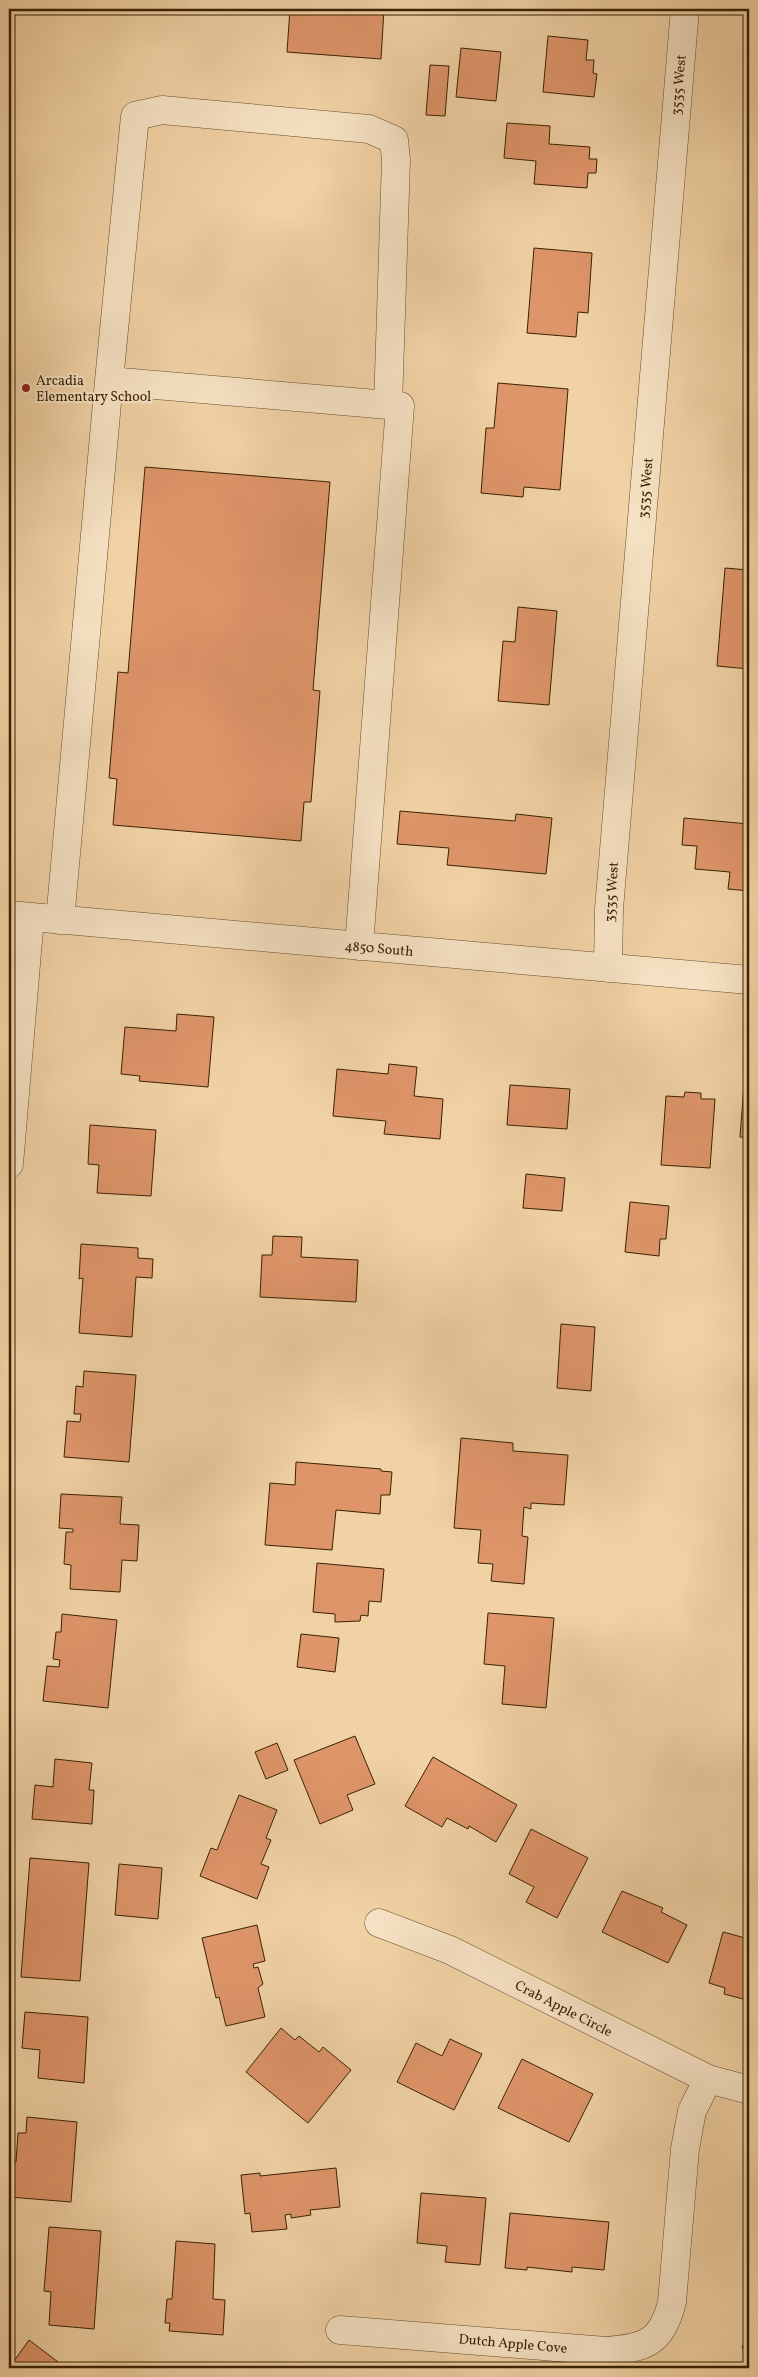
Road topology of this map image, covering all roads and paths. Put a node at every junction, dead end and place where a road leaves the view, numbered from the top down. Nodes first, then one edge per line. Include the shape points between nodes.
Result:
1 (685, 9) edge
2 (109, 381) junction
3 (388, 405) junction
4 (20, 916) edge
5 (60, 920) junction
6 (359, 946) junction
7 (608, 968) junction
8 (749, 980) edge
9 (9, 1164) edge
10 (379, 1923) dead end
11 (708, 2079) junction
12 (749, 2090) edge
13 (340, 2330) dead end

1 - 7 street, 3535 West via 610,900
2 - 3 street
2 - 3 street via 135,116 162,110 370,129 394,140
2 - 5 street
3 - 6 street via 400,406
4 - 5 street, 4850 South
4 - 9 street
5 - 6 street, 4850 South
6 - 7 street, 4850 South
7 - 8 street, 4850 South
10 - 11 street, Crab Apple Circle via 450,1950
11 - 12 street, Crab Apple Circle
11 - 13 street, Dutch Apple Cove via 692,2111 684,2149 672,2302 667,2321 646,2344 630,2350 606,2351

